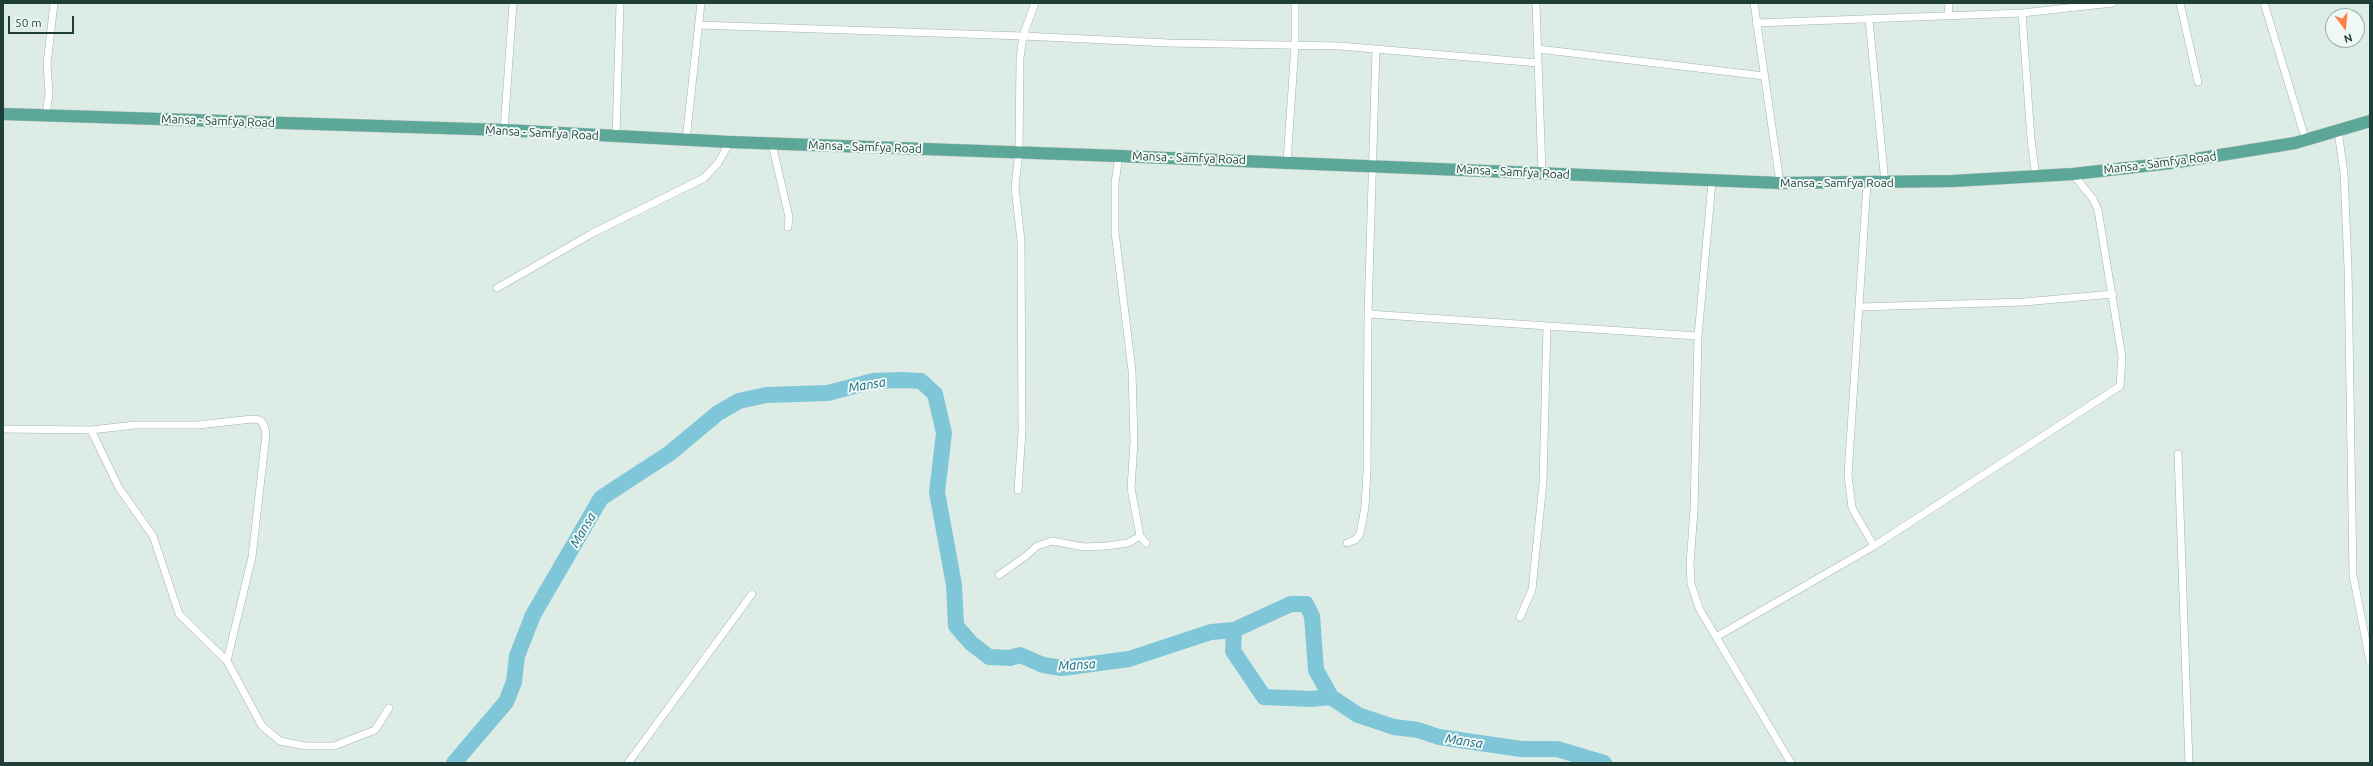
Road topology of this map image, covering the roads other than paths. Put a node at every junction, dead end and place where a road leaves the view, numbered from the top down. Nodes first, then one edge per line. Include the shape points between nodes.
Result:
1 (54, 3) edge
2 (513, 3) edge
3 (620, 3) edge
4 (701, 3) edge
5 (1035, 3) edge
6 (1296, 3) edge
7 (1536, 3) edge
8 (1754, 3) edge
9 (1948, 3) edge
10 (2113, 3) edge
11 (2180, 3) edge
12 (2264, 3) edge
13 (2104, 4) edge
14 (2022, 13) junction
15 (1948, 15) junction
16 (1869, 19) junction
17 (1756, 23) junction
18 (699, 25) junction
19 (1023, 36) junction
20 (1295, 45) junction
21 (1538, 49) junction
22 (1376, 50) junction
23 (1538, 63) junction
24 (1764, 76) junction
25 (2198, 82) dead end
26 (3, 114) edge
27 (46, 115) junction
28 (2370, 121) edge
29 (504, 130) junction
30 (2338, 131) junction
31 (616, 137) junction
32 (686, 140) junction
33 (2306, 141) junction
34 (730, 142) junction
35 (772, 144) junction
36 (1018, 152) junction
37 (1119, 156) junction
38 (1287, 162) junction
39 (1372, 166) junction
40 (1542, 173) junction
41 (2073, 174) junction
42 (2036, 178) junction
43 (1712, 182) junction
44 (1780, 183) junction
45 (1867, 183) junction
46 (1885, 183) junction
47 (788, 227) dead end
48 (498, 288) dead end
49 (2113, 294) junction
50 (1860, 307) junction
51 (1368, 314) junction
52 (1547, 326) junction
53 (1698, 336) junction
54 (3, 429) edge
55 (91, 430) junction
56 (2178, 454) dead end
57 (1018, 490) dead end
58 (1140, 536) junction
59 (1347, 542) dead end
60 (1146, 543) dead end
61 (1874, 546) junction
62 (999, 575) dead end
63 (752, 594) dead end
64 (1520, 617) dead end
65 (1716, 637) junction
66 (227, 661) junction
67 (2370, 662) edge
68 (389, 708) dead end
69 (628, 763) edge
70 (1791, 763) edge
71 (2189, 763) edge

1 - 27 street via 47,64 49,94
2 - 29 street
3 - 31 street
4 - 18 street
5 - 19 street
6 - 20 street
7 - 21 street
8 - 17 street
9 - 15 street
10 - 13 street
11 - 25 street
12 - 33 street
13 - 14 street
14 - 15 street
14 - 42 street via 2030,132
15 - 16 street
16 - 17 street
16 - 46 street
17 - 24 street
18 - 19 street
18 - 32 street
19 - 20 street via 1168,44
19 - 36 street via 1020,58
20 - 22 street
20 - 38 street
21 - 23 street
21 - 24 street
22 - 23 street
22 - 39 street
23 - 40 street
24 - 44 street
26 - 27 main road, Mansa - Samfya Road
27 - 29 main road, Mansa - Samfya Road
28 - 30 main road, Mansa - Samfya Road
29 - 31 main road, Mansa - Samfya Road
30 - 33 main road, Mansa - Samfya Road
30 - 67 street via 2344,173 2348,267 2353,575
31 - 32 main road, Mansa - Samfya Road
32 - 34 main road, Mansa - Samfya Road
33 - 41 main road, Mansa - Samfya Road via 2216,156
34 - 35 main road, Mansa - Samfya Road
34 - 48 street via 718,163 704,178 591,234
35 - 36 main road, Mansa - Samfya Road
35 - 47 street via 789,217
36 - 37 main road, Mansa - Samfya Road
36 - 57 street via 1015,187 1021,242 1022,432
37 - 38 main road, Mansa - Samfya Road
37 - 58 street via 1115,183 1115,232 1130,349 1134,442 1131,488
38 - 39 main road, Mansa - Samfya Road
39 - 40 main road, Mansa - Samfya Road
39 - 51 street
40 - 43 main road, Mansa - Samfya Road
41 - 42 main road, Mansa - Samfya Road
41 - 49 street via 2093,199 2098,210 2104,255
42 - 46 main road, Mansa - Samfya Road
43 - 44 main road, Mansa - Samfya Road
43 - 53 street
44 - 45 main road, Mansa - Samfya Road
45 - 46 main road, Mansa - Samfya Road
45 - 50 street
49 - 50 street via 2017,302
49 - 61 street via 2122,357 2122,381 2116,391
50 - 61 street via 1848,475 1849,496 1858,520
51 - 52 street
51 - 59 street via 1365,507 1360,534 1355,540
52 - 53 street
52 - 64 street via 1541,506 1532,590
53 - 65 street via 1691,584 1700,610
54 - 55 street
55 - 66 street via 119,488 153,536 179,614
55 - 66 street via 134,425 198,425 252,419 260,420 264,425 266,434 252,557
56 - 71 street
58 - 60 street
58 - 62 street via 1128,543 1106,546 1084,547 1052,541 1037,546
61 - 65 street
63 - 69 street
65 - 70 street
66 - 68 street via 262,726 280,741 305,746 334,746 375,730

